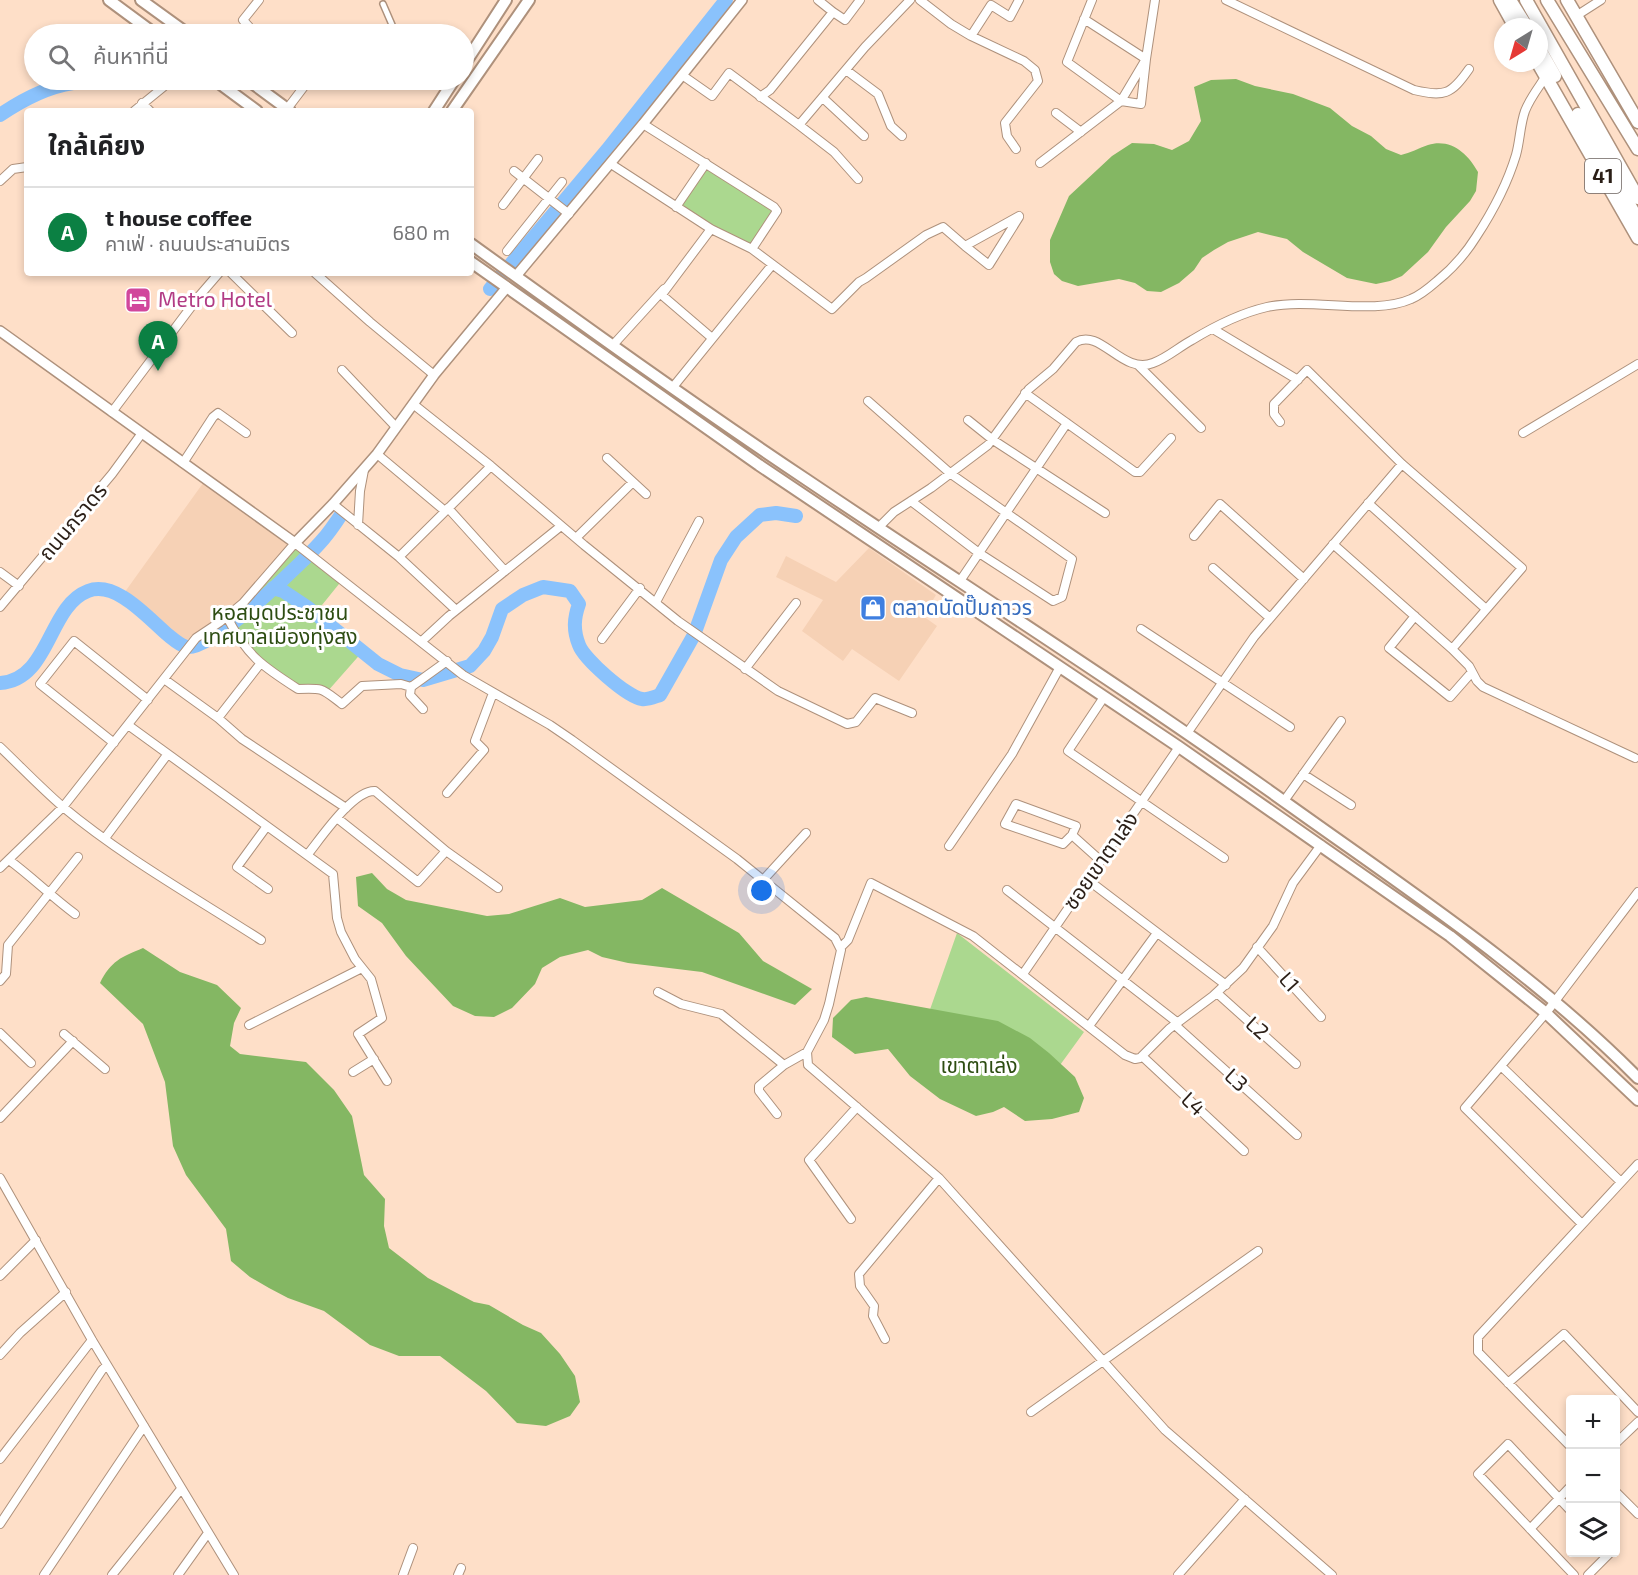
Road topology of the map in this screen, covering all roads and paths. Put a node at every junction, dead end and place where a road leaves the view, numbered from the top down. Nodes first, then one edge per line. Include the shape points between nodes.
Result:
1 (109, 0) edge
2 (141, 0) edge
3 (259, 0) edge
4 (506, 0) edge
5 (529, 0) edge
6 (742, 0) edge
7 (818, 0) edge
8 (860, 0) edge
9 (910, 0) edge
10 (920, 0) edge
11 (1019, 0) edge
12 (1092, 0) edge
13 (1226, 0) edge
14 (1500, 0) edge
15 (1510, 0) edge
16 (1526, 0) edge
17 (1547, 0) edge
18 (1557, 0) edge
19 (1567, 0) edge
20 (1601, 0) edge
21 (1153, 1) edge
22 (383, 4) dead end
23 (833, 12) junction
24 (1576, 16) junction
25 (1510, 18) edge
26 (1521, 18) edge
27 (1084, 19) junction
28 (141, 24) edge
29 (174, 24) edge
30 (247, 24) edge
31 (392, 24) edge
32 (971, 36) junction
33 (474, 50) edge
34 (1146, 59) junction
35 (1548, 64) edge
36 (1469, 69) dead end
37 (846, 70) junction
38 (1544, 72) edge
39 (682, 75) junction
40 (1546, 76) junction
41 (474, 79) edge
42 (159, 90) edge
43 (229, 90) edge
44 (261, 90) edge
45 (302, 90) edge
46 (448, 90) edge
47 (467, 90) edge
48 (760, 97) junction
49 (823, 98) junction
50 (1121, 101) junction
51 (142, 103) junction
52 (137, 108) edge
53 (147, 108) edge
54 (253, 108) edge
55 (285, 108) edge
56 (289, 108) edge
57 (436, 108) edge
58 (454, 108) edge
59 (1056, 112) dead end
60 (1568, 115) junction
61 (1638, 122) edge
62 (643, 124) junction
63 (799, 125) junction
64 (1081, 132) junction
65 (864, 136) dead end
66 (902, 136) dead end
67 (1638, 139) edge
68 (1016, 149) dead end
69 (1638, 149) edge
70 (538, 159) dead end
71 (706, 163) junction
72 (1040, 163) dead end
73 (611, 164) junction
74 (24, 167) edge
75 (514, 171) dead end
76 (523, 178) junction
77 (858, 179) dead end
78 (0, 181) edge
79 (562, 182) dead end
80 (1638, 198) edge
81 (551, 200) junction
82 (503, 205) dead end
83 (676, 207) junction
84 (567, 212) junction
85 (1638, 222) edge
86 (711, 229) junction
87 (1638, 238) edge
88 (474, 246) edge
89 (965, 246) junction
90 (752, 249) junction
91 (507, 251) dead end
92 (474, 264) edge
93 (772, 265) junction
94 (514, 275) junction
95 (216, 276) edge
96 (234, 276) edge
97 (318, 276) edge
98 (504, 286) junction
99 (664, 289) junction
100 (1213, 329) junction
101 (0, 331) edge
102 (292, 333) dead end
103 (712, 338) junction
104 (613, 345) junction
105 (1638, 364) edge
106 (1139, 366) junction
107 (342, 370) dead end
108 (434, 375) junction
109 (1298, 380) junction
110 (673, 387) junction
111 (1025, 393) junction
112 (868, 401) dead end
113 (413, 404) junction
114 (112, 412) junction
115 (968, 420) dead end
116 (1280, 422) dead end
117 (1067, 423) junction
118 (396, 427) junction
119 (1201, 428) dead end
120 (142, 433) junction
121 (246, 433) dead end
122 (1522, 433) dead end
123 (1171, 438) dead end
124 (993, 440) junction
125 (377, 454) junction
126 (607, 458) dead end
127 (183, 463) junction
128 (1402, 464) junction
129 (491, 466) junction
130 (1035, 468) junction
131 (364, 470) junction
132 (951, 474) junction
133 (633, 482) junction
134 (646, 494) dead end
135 (911, 501) junction
136 (1368, 503) junction
137 (337, 507) junction
138 (446, 510) junction
139 (1006, 511) junction
140 (1105, 513) dead end
141 (699, 521) dead end
142 (355, 524) junction
143 (561, 526) junction
144 (878, 528) junction
145 (1194, 536) dead end
146 (576, 538) junction
147 (295, 543) junction
148 (1333, 544) junction
149 (979, 553) junction
150 (399, 557) junction
151 (1213, 568) dead end
152 (505, 571) junction
153 (0, 572) edge
154 (1304, 579) junction
155 (960, 581) junction
156 (19, 586) junction
157 (640, 588) junction
158 (656, 602) junction
159 (796, 603) dead end
160 (0, 607) edge
161 (1486, 609) junction
162 (456, 610) junction
163 (1415, 616) junction
164 (227, 617) junction
165 (1270, 618) junction
166 (1141, 629) dead end
167 (602, 639) dead end
168 (422, 640) junction
169 (1452, 649) junction
170 (449, 663) junction
171 (260, 664) junction
172 (1060, 667) junction
173 (745, 669) junction
174 (1472, 672) junction
175 (164, 679) junction
176 (1222, 681) junction
177 (414, 686) junction
178 (493, 693) junction
179 (1104, 697) junction
180 (148, 700) junction
181 (423, 709) dead end
182 (912, 713) dead end
183 (218, 718) junction
184 (1341, 721) dead end
185 (128, 725) junction
186 (1290, 727) dead end
187 (1188, 732) junction
188 (114, 743) junction
189 (1179, 747) junction
190 (2, 751) edge
191 (167, 754) junction
192 (1635, 758) dead end
193 (1304, 774) junction
194 (447, 793) dead end
195 (1284, 801) junction
196 (1142, 802) junction
197 (1351, 805) dead end
198 (63, 807) junction
199 (346, 808) junction
200 (337, 818) junction
201 (267, 826) junction
202 (806, 833) dead end
203 (1072, 835) junction
204 (105, 838) junction
205 (1321, 845) junction
206 (949, 846) dead end
207 (446, 851) junction
208 (308, 854) junction
209 (78, 857) dead end
210 (1224, 858) dead end
211 (9, 860) junction
212 (1101, 861) junction
213 (0, 868) edge
214 (763, 880) junction
215 (1088, 880) junction
216 (498, 888) dead end
217 (268, 889) dead end
218 (1007, 890) dead end
219 (1638, 892) edge
220 (48, 894) junction
221 (75, 914) dead end
222 (1055, 928) junction
223 (1158, 933) junction
224 (261, 940) dead end
225 (841, 947) junction
226 (1257, 947) junction
227 (362, 969) junction
228 (1023, 974) junction
229 (1123, 980) junction
230 (0, 981) edge
231 (1226, 985) junction
232 (657, 992) dead end
233 (1217, 993) junction
234 (1555, 1002) junction
235 (1546, 1013) junction
236 (1321, 1017) dead end
237 (1176, 1024) junction
238 (249, 1025) dead end
239 (1089, 1026) junction
240 (0, 1033) edge
241 (64, 1034) dead end
242 (73, 1041) junction
243 (807, 1052) junction
244 (1142, 1056) junction
245 (374, 1059) junction
246 (31, 1062) dead end
247 (1296, 1064) dead end
248 (784, 1065) junction
249 (1501, 1066) junction
250 (105, 1069) dead end
251 (353, 1072) dead end
252 (1638, 1078) edge
253 (387, 1081) dead end
254 (1638, 1100) edge
255 (857, 1107) junction
256 (2, 1112) edge
257 (777, 1114) dead end
258 (1298, 1135) dead end
259 (1244, 1151) dead end
260 (1638, 1164) edge
261 (0, 1178) edge
262 (939, 1178) junction
263 (1621, 1182) junction
264 (851, 1219) dead end
265 (1582, 1224) junction
266 (36, 1240) junction
267 (1258, 1251) dead end
268 (0, 1276) edge
269 (66, 1292) junction
270 (885, 1339) dead end
271 (93, 1340) junction
272 (0, 1355) edge
273 (1103, 1361) junction
274 (107, 1365) junction
275 (1509, 1383) junction
276 (1031, 1412) dead end
277 (1638, 1412) edge
278 (1638, 1422) edge
279 (144, 1426) junction
280 (1620, 1439) edge
281 (1566, 1442) edge
282 (0, 1459) edge
283 (182, 1489) junction
284 (1566, 1491) edge
285 (1620, 1496) edge
286 (1560, 1498) junction
287 (1245, 1499) junction
288 (1566, 1505) edge
289 (1638, 1514) edge
290 (0, 1524) edge
291 (1530, 1529) junction
292 (208, 1533) junction
293 (413, 1548) dead end
294 (1606, 1557) edge
295 (44, 1575) edge
296 (112, 1575) edge
297 (178, 1575) edge
298 (234, 1575) edge
299 (403, 1575) edge
300 (1178, 1575) edge
301 (1332, 1575) edge
302 (1574, 1575) edge
303 (1588, 1575) edge

1 - 28 main road
2 - 29 main road
3 - 30 street via 243,20
4 - 33 main road
5 - 41 main road
6 - 39 street
7 - 23 street
8 - 23 street via 845,20
9 - 37 street
10 - 32 street
11 - 32 street via 1010,17 992,5
12 - 27 street
13 - 36 street via 1414,90 1445,94 1454,89
14 - 25 highway
15 - 26 highway
16 - 80 highway
17 - 69 highway
18 - 67 highway
19 - 24 highway
20 - 24 street
21 - 34 street
22 - 31 street
23 - 48 street via 770,90
24 - 61 highway
27 - 34 street
27 - 50 street via 1067,62
32 - 68 street via 1024,61 1037,74 1038,81 1005,123 1007,136
34 - 50 street
34 - 50 street via 1141,104
35 - 85 highway
37 - 49 street
37 - 66 street via 878,94 891,126
38 - 40 highway, 41
39 - 48 street via 712,96 729,73
39 - 62 street
40 - 60 highway, 41
40 - 100 street via 1524,112 1516,155 1491,214 1456,263 1424,292 1382,306 1282,304 1244,314
42 - 51 street
43 - 54 main road
44 - 55 main road
45 - 56 street
46 - 57 main road
47 - 58 main road
48 - 63 street
49 - 63 street
49 - 65 street
50 - 64 street
51 - 52 street
51 - 53 street
59 - 64 street
60 - 85 highway, 41
60 - 87 highway, 41
62 - 71 street
62 - 73 street
63 - 77 street via 834,152
64 - 72 street
70 - 76 street
71 - 83 street
71 - 90 street via 777,211
73 - 83 street
73 - 84 street
74 - 78 street via 13,169
75 - 76 street
76 - 81 street
76 - 82 street
79 - 81 street
81 - 84 street
81 - 91 street
83 - 86 street
84 - 94 street
86 - 90 street
86 - 99 street
88 - 94 main road
89 - 89 street via 989,265 1020,216 974,241
89 - 93 street via 943,227 926,235 859,282 832,309
90 - 93 street
92 - 98 main road
93 - 103 street
94 - 98 main road
94 - 104 main road
95 - 114 street
96 - 102 street
97 - 108 street
98 - 108 street
98 - 172 main road via 769,472
99 - 103 street via 663,296
99 - 104 street
100 - 106 street via 1159,361
100 - 109 street
101 - 114 street
103 - 110 street
104 - 110 main road
105 - 122 street
106 - 111 street via 1090,338 1081,339
106 - 119 street
107 - 118 street
108 - 113 street
109 - 116 street via 1274,404
109 - 128 street via 1307,370
110 - 144 main road
111 - 117 street
111 - 124 street
112 - 132 street
113 - 118 street
113 - 129 street
114 - 120 street
115 - 124 street
117 - 123 street via 1138,473
117 - 130 street
118 - 125 street
120 - 127 street
120 - 156 street, ถนนภราดร
121 - 127 street via 218,413
124 - 130 street
124 - 132 street
125 - 131 street
125 - 138 street
126 - 133 street
127 - 147 street
128 - 136 street
128 - 161 street via 1522,568
129 - 138 street
129 - 143 street
130 - 139 street
130 - 140 street
131 - 137 street
131 - 142 street
132 - 135 street
132 - 139 street
133 - 134 street
133 - 146 street
135 - 144 street
135 - 149 street
136 - 148 street
136 - 161 street
137 - 142 street
137 - 147 street
138 - 150 street
138 - 152 street
139 - 149 street
139 - 149 street via 1072,558 1062,597 1053,601
141 - 158 street
142 - 150 street
143 - 146 street
143 - 152 street
144 - 155 main road
145 - 154 street via 1220,504
146 - 157 street
147 - 164 street
147 - 168 street
148 - 154 street
148 - 163 street
149 - 155 street
150 - 162 street
151 - 165 street
152 - 162 street
153 - 156 street
154 - 165 street
155 - 187 main road
156 - 160 street, ถนนภราดร
157 - 158 street
157 - 167 street
158 - 173 street
159 - 173 street
161 - 169 street
162 - 168 street
163 - 169 street
163 - 174 street via 1389,648 1450,697
164 - 171 street
164 - 175 street via 196,638
165 - 176 street
166 - 176 street
168 - 170 street
169 - 174 street
170 - 177 street
170 - 178 street
171 - 177 street via 298,689 317,687 342,705 362,686
171 - 183 street
172 - 179 main road
172 - 206 street via 1012,754
173 - 182 street via 840,723 856,722 875,698
174 - 192 street via 1483,687
175 - 180 street
175 - 183 street
176 - 186 street
176 - 187 street
177 - 181 street via 410,695
178 - 194 street via 475,741 484,750
178 - 214 street via 572,740
179 - 189 main road
179 - 196 street via 1068,751
180 - 185 street
180 - 188 street via 74,641 40,684
183 - 199 street via 242,739
184 - 193 street
185 - 188 street
185 - 191 street
187 - 195 main road
188 - 198 street
189 - 196 street, ซอยเขาตาเล่ง
189 - 205 main road
190 - 198 street
191 - 201 street
191 - 204 street
193 - 195 street
193 - 197 street
195 - 234 main road via 1457,925
196 - 210 street
196 - 212 street, ซอยเขาตาเล่ง
198 - 204 street
198 - 211 street
199 - 200 street
199 - 207 street via 375,791
200 - 207 street via 418,882
200 - 208 street
201 - 208 street
201 - 217 street via 237,867
202 - 214 street
203 - 203 street via 1076,826 1016,804 1005,824 1063,844
203 - 212 street
204 - 224 street
205 - 226 street via 1293,883 1273,926
205 - 235 main road via 1450,936
207 - 216 street
208 - 227 street via 333,874 337,918
209 - 220 street
211 - 213 street
211 - 220 street
212 - 215 street, ซอยเขาตาเล่ง
214 - 225 street via 828,931
215 - 222 street, ซอยเขาตาเล่ง
215 - 223 street
218 - 222 street, L3
219 - 234 street
220 - 221 street
220 - 230 street via 8,945 6,974
222 - 228 street, ซอยเขาตาเล่ง
222 - 229 street, L3
223 - 229 street
223 - 231 street
225 - 228 street via 848,940 871,883 961,928
225 - 243 street via 824,1020
226 - 231 street
226 - 236 street, L1
227 - 238 street
227 - 245 street via 371,979 382,1018 358,1034
228 - 239 street
229 - 237 street, L3
229 - 239 street
231 - 233 street
232 - 248 street via 681,1004 721,1014
233 - 237 street
233 - 247 street, L2
234 - 235 street
234 - 252 main road
235 - 249 street
235 - 254 main road
237 - 244 street
237 - 258 street, L3
239 - 244 street via 1125,1055 1135,1059
240 - 246 street
241 - 242 street
242 - 250 street
242 - 256 street
243 - 248 street
243 - 255 street via 808,1065
244 - 259 street, L4
245 - 251 street
245 - 253 street
248 - 257 street via 759,1086
249 - 263 street
249 - 265 street via 1465,1108
255 - 262 street
255 - 264 street via 809,1160
260 - 263 street
261 - 266 street
262 - 270 street via 859,1274 860,1286 874,1306 873,1316
262 - 273 street
263 - 265 street
265 - 275 street via 1478,1337 1478,1352
266 - 268 street
266 - 269 street
267 - 273 street
269 - 271 street
269 - 272 street
271 - 274 street
271 - 282 street
273 - 276 street
273 - 287 street via 1165,1430
274 - 279 street
274 - 290 street
275 - 277 street via 1564,1334
275 - 281 street
278 - 280 street
279 - 283 street
279 - 295 street
283 - 292 street
283 - 296 street
284 - 286 street
285 - 289 street
286 - 288 street
286 - 291 street
286 - 291 street via 1508,1444 1478,1474
287 - 300 street
287 - 301 street
291 - 302 street
292 - 297 street
292 - 298 street
293 - 299 street
294 - 303 street

